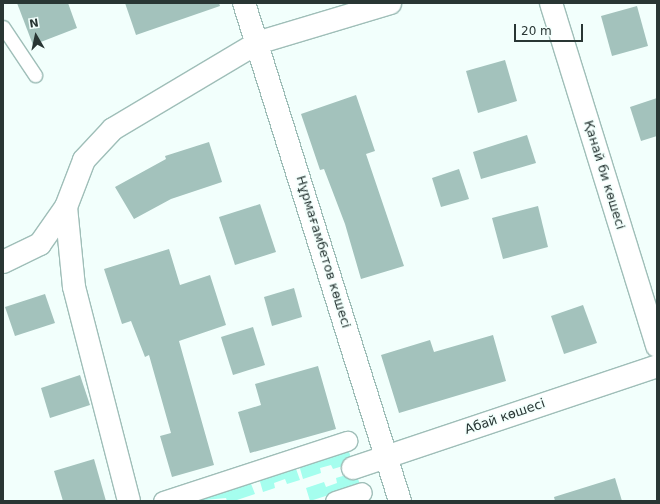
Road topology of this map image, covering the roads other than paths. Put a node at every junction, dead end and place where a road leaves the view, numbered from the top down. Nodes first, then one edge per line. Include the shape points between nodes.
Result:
1 (244, 3) edge
2 (390, 3) edge
3 (551, 3) edge
4 (3, 27) edge
5 (257, 43) junction
6 (35, 75) dead end
7 (66, 207) junction
8 (3, 262) edge
9 (657, 346) edge
10 (657, 366) edge
11 (347, 441) dead end
12 (386, 458) junction
13 (353, 468) dead end
14 (362, 492) dead end
15 (129, 501) edge
16 (163, 501) edge
17 (335, 501) edge
18 (400, 501) edge

1 - 5 street, Нұрмағамбетов көшесі
2 - 5 street
3 - 9 street, Қанай би көшесі
4 - 6 lane
5 - 7 street via 113,129 84,160
5 - 12 street, Нұрмағамбетов көшесі
7 - 8 street via 40,244
7 - 15 street via 74,287
10 - 12 street, Абай көшесі
11 - 16 street
12 - 13 street, Абай көшесі
12 - 18 street, Нұрмағамбетов көшесі
14 - 17 street

